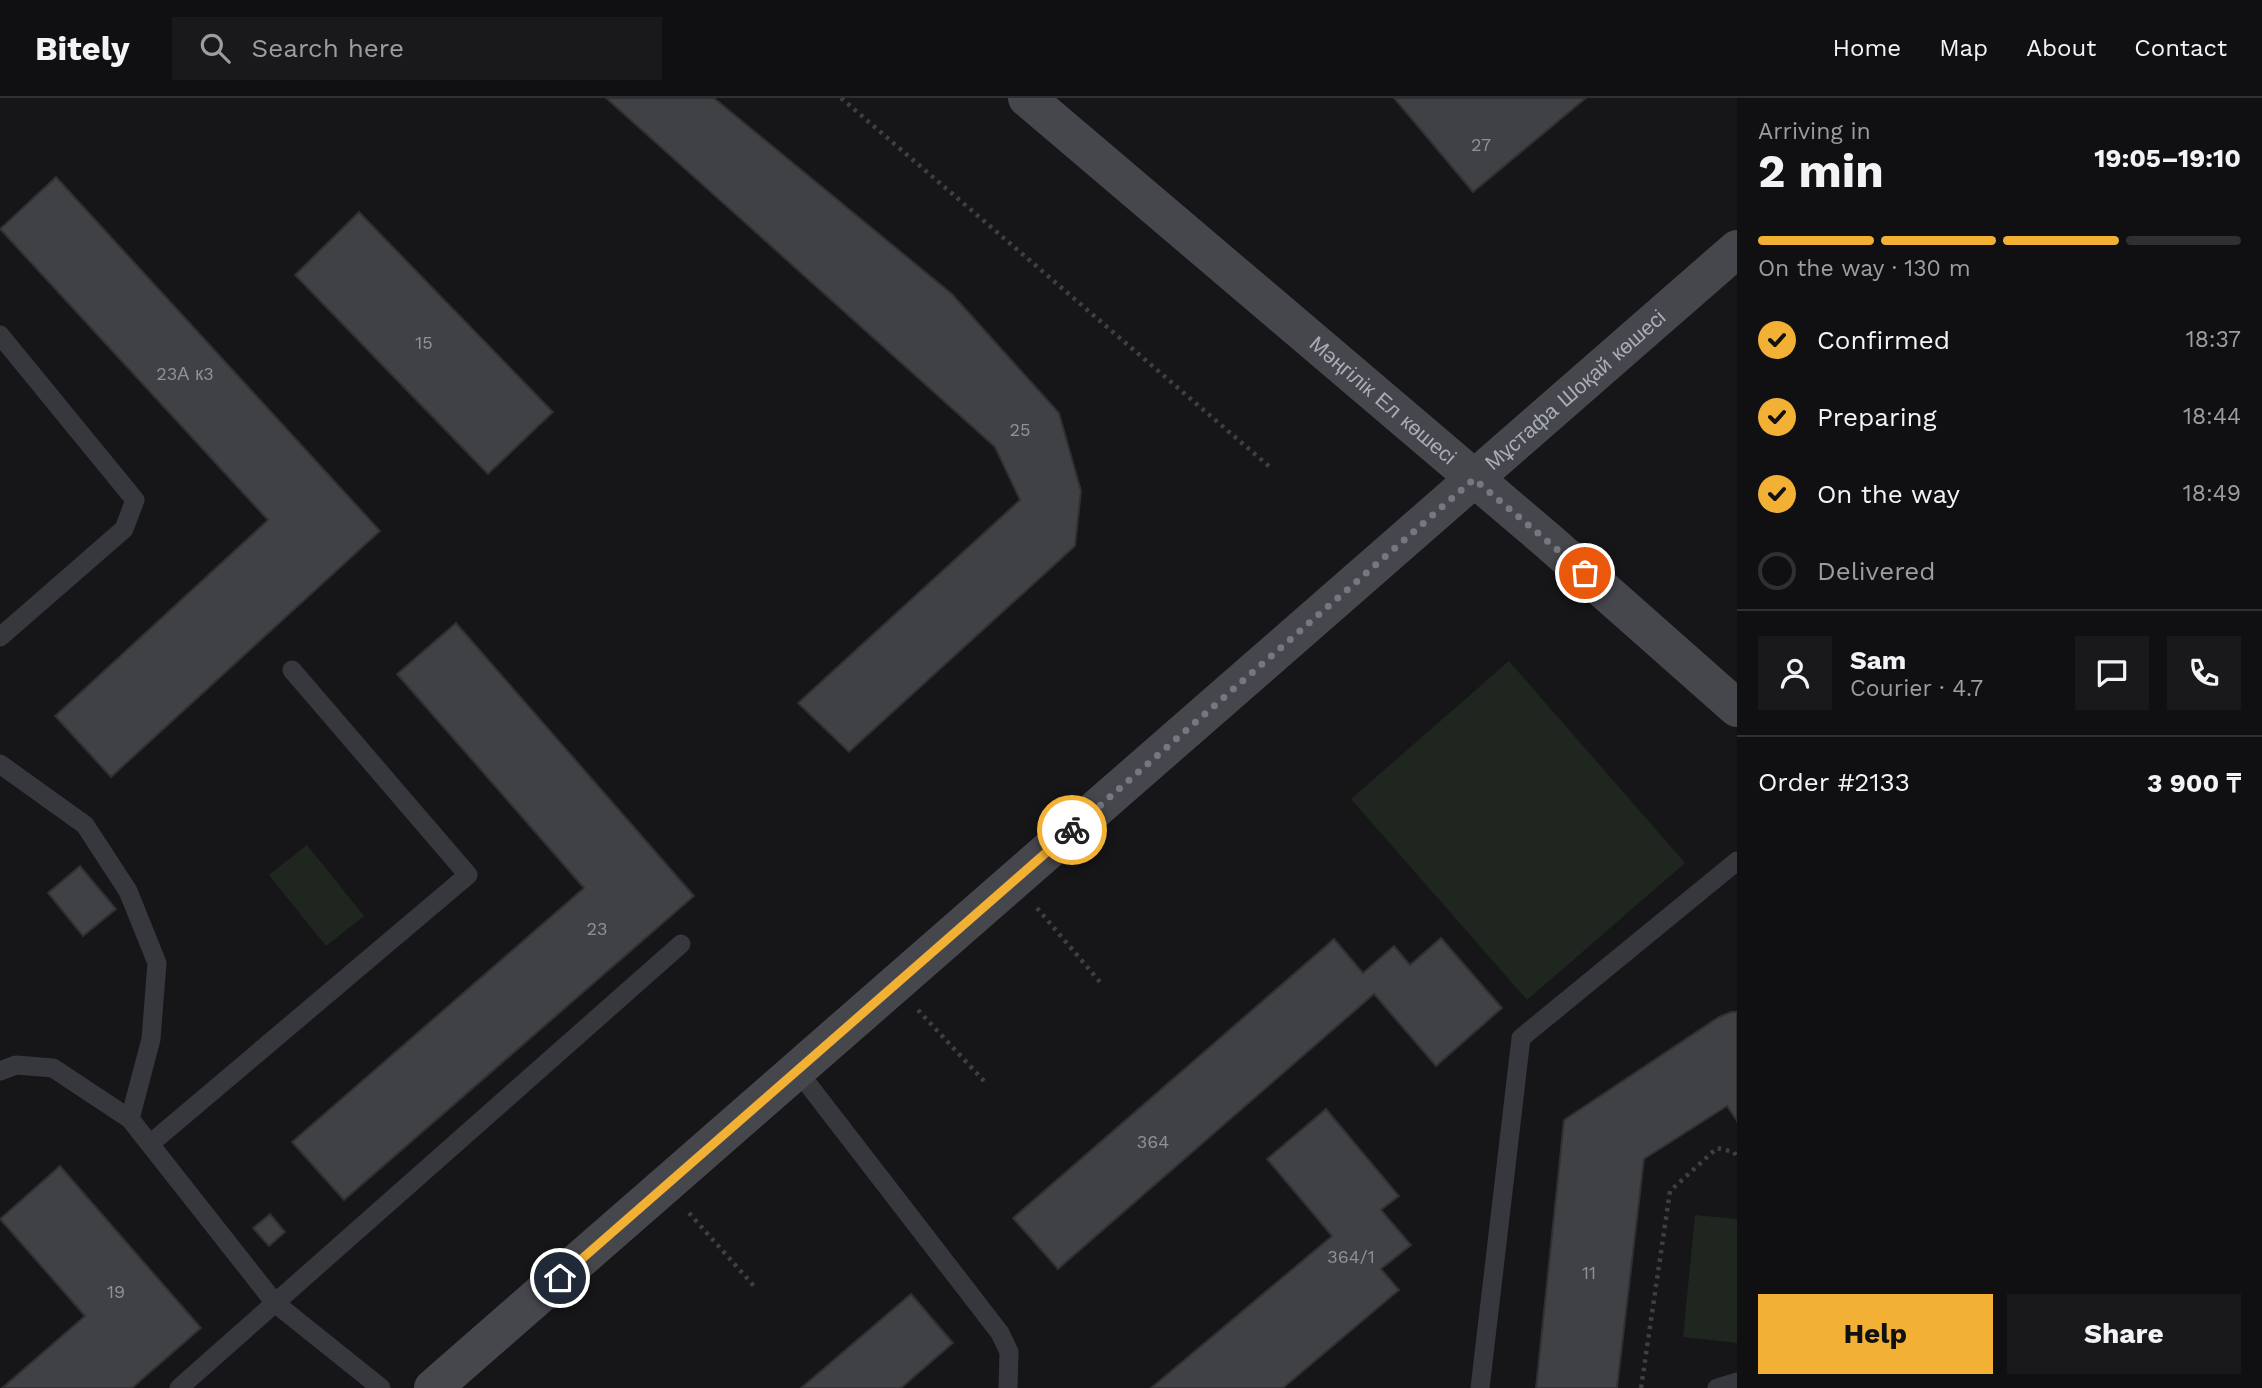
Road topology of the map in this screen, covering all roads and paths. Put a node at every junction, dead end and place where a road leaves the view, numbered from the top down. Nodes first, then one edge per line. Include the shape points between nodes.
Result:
1 (841, 98) edge
2 (1027, 98) edge
3 (1737, 248) edge
4 (0, 335) edge
5 (1271, 468) dead end
6 (1474, 479) junction
7 (0, 637) edge
8 (292, 670) dead end
9 (1737, 708) edge
10 (0, 764) edge
11 (1737, 861) edge
12 (1014, 881) junction
13 (681, 944) dead end
14 (1100, 982) dead end
15 (894, 985) junction
16 (797, 1070) junction
17 (0, 1071) edge
18 (984, 1080) dead end
19 (130, 1119) junction
20 (150, 1144) junction
21 (1737, 1157) edge
22 (665, 1186) junction
23 (754, 1286) dead end
24 (275, 1303) junction
25 (1737, 1382) edge
26 (179, 1388) edge
27 (381, 1388) edge
28 (433, 1388) edge
29 (1008, 1388) edge
30 (1480, 1388) edge
31 (1641, 1388) edge
32 (1717, 1388) edge

1 - 5 path
2 - 6 street, Мәңгілік Ел көшесі
3 - 6 street, Мұстафа Шоқай көшесі
4 - 7 lane via 135,500 124,529
6 - 9 street, Мәңгілік Ел көшесі
6 - 12 street, Мұстафа Шоқай көшесі
8 - 20 lane via 468,875
10 - 19 lane via 85,825 128,891 156,963 151,1039
11 - 30 lane via 1521,1038
12 - 14 path
12 - 15 street, Мұстафа Шоқай көшесі
13 - 24 lane
15 - 16 street, Мұстафа Шоқай көшесі
15 - 18 path
16 - 22 street, Мұстафа Шоқай көшесі
16 - 29 lane via 1000,1334 1009,1352
17 - 19 lane via 16,1065 53,1068
19 - 20 lane
20 - 24 lane
21 - 31 path via 1717,1148 1670,1191
22 - 23 path
22 - 28 street, Мұстафа Шоқай көшесі
24 - 26 lane
24 - 27 lane
25 - 32 lane

